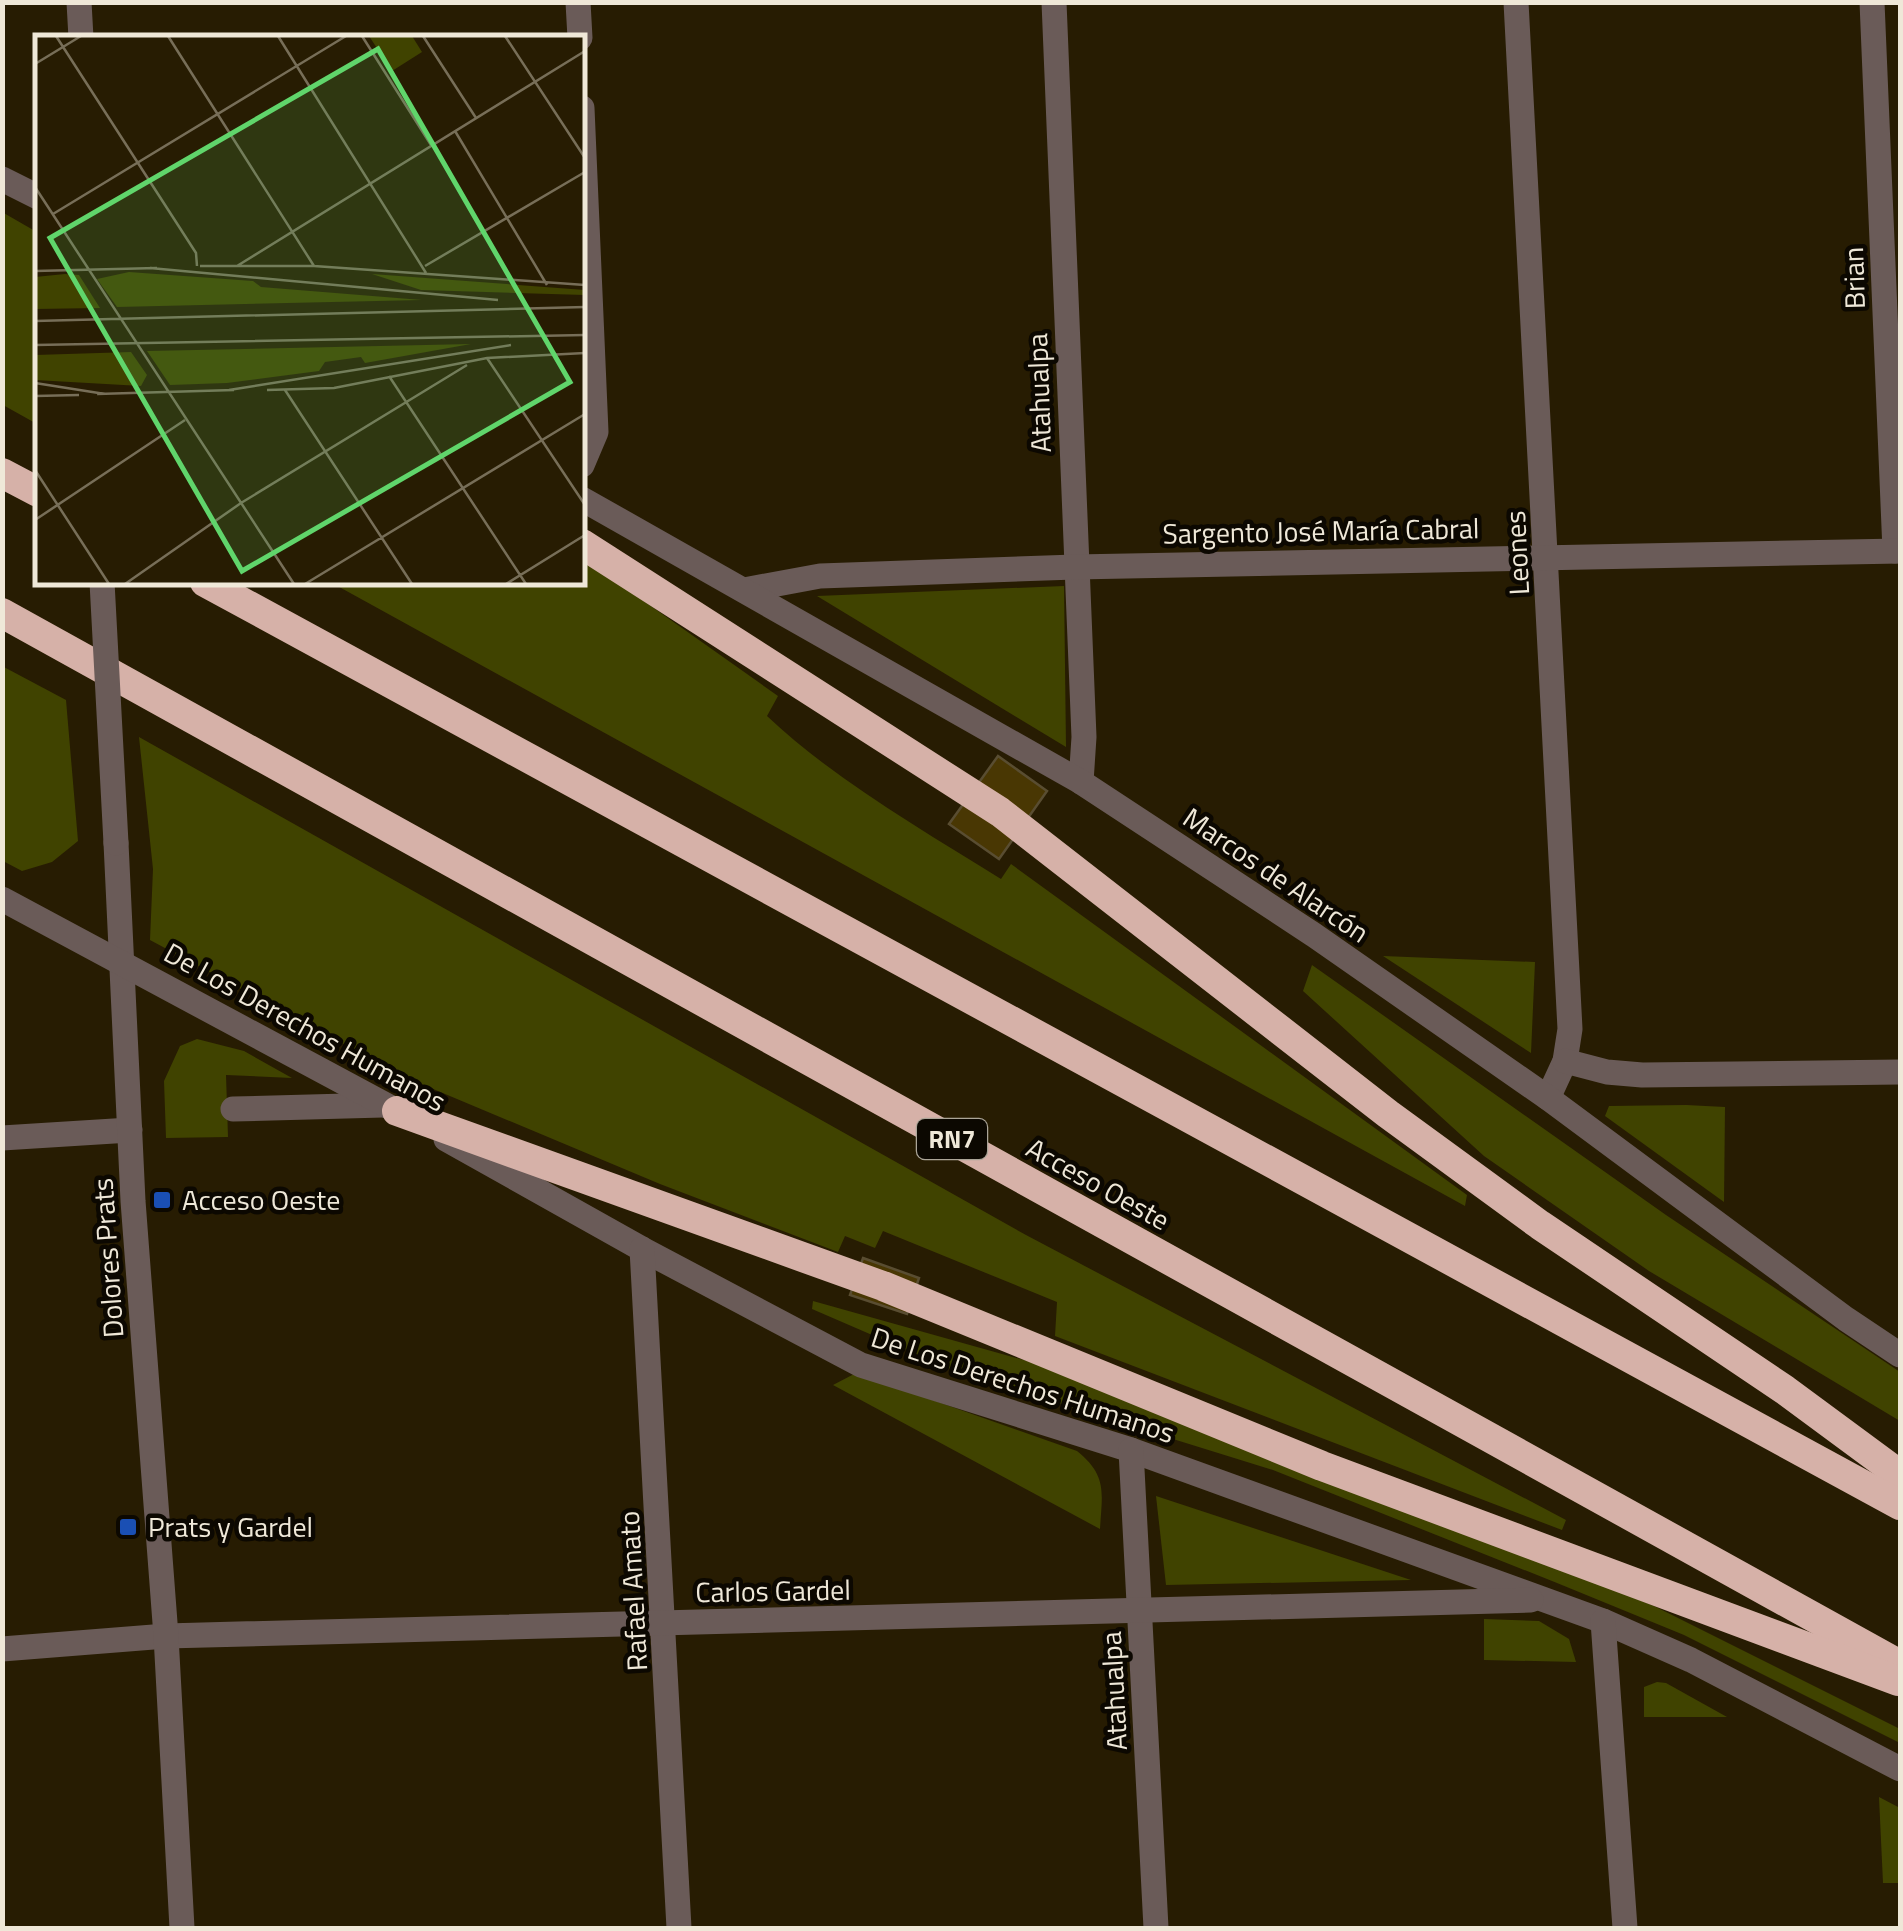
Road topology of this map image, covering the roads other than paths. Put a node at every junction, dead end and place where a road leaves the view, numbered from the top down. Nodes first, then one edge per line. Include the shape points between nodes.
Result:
1 (79, 2) edge
2 (578, 2) edge
3 (1054, 2) edge
4 (1516, 2) edge
5 (1872, 2) edge
6 (81, 35) edge
7 (580, 35) edge
8 (585, 177) edge
9 (2, 179) edge
10 (35, 196) edge
11 (585, 458) edge
12 (2, 473) edge
13 (35, 490) edge
14 (585, 501) edge
15 (585, 546) edge
16 (1898, 551) edge
17 (1547, 556) junction
18 (1076, 566) junction
19 (102, 585) edge
20 (210, 585) edge
21 (744, 590) junction
22 (2, 613) edge
23 (1081, 782) junction
24 (2, 899) edge
25 (122, 960) junction
26 (1565, 1061) junction
27 (1900, 1072) edge
28 (1548, 1098) junction
29 (390, 1108) junction
30 (233, 1109) dead end
31 (130, 1130) junction
32 (2, 1138) edge
33 (642, 1249) junction
34 (1900, 1355) edge
35 (1131, 1450) junction
36 (1900, 1475) edge
37 (1900, 1504) edge
38 (1546, 1600) junction
39 (1140, 1612) junction
40 (1603, 1620) junction
41 (665, 1624) junction
42 (166, 1636) junction
43 (2, 1649) edge
44 (1900, 1665) edge
45 (1900, 1682) edge
46 (1900, 1769) edge
47 (182, 1928) edge
48 (680, 1928) edge
49 (1156, 1928) edge
50 (1625, 1928) edge

1 - 6 street
2 - 7 street
3 - 18 street, Atahualpa
4 - 17 street, Leones
5 - 16 street, Brian
8 - 11 street via 596,432
9 - 10 street
12 - 13 highway
14 - 21 street, Marcos de Alarcón
15 - 36 highway via 1000,812 1403,1126
16 - 17 street, Sargento José María Cabral
17 - 18 street, Sargento José María Cabral
17 - 26 street, Leones via 1570,1029
18 - 21 street, Sargento José María Cabral via 820,576
18 - 23 street, Atahualpa
19 - 25 street, Dolores Prats, bridge
20 - 37 highway
21 - 23 street, Marcos de Alarcón
22 - 44 highway, Acceso Oeste / RN7
23 - 28 street, Marcos de Alarcón
24 - 25 street, De Los Derechos Humanos
25 - 29 street, De Los Derechos Humanos
25 - 31 street, Dolores Prats
26 - 27 street via 1642,1075
26 - 28 street, Leones
28 - 34 street, Marcos de Alarcón
29 - 30 street
29 - 33 street, De Los Derechos Humanos
29 - 45 highway via 884,1286 1322,1466
31 - 32 street
31 - 42 street, Dolores Prats
33 - 35 street, De Los Derechos Humanos via 861,1365
33 - 41 street, Rafael Amato
35 - 38 street, De Los Derechos Humanos
35 - 39 street, Atahualpa
38 - 39 street, Carlos Gardel
38 - 40 street, De Los Derechos Humanos
39 - 41 street, Carlos Gardel
39 - 49 street, Atahualpa
40 - 46 street, De Los Derechos Humanos
40 - 50 street
41 - 42 street, Carlos Gardel
41 - 48 street, Rafael Amato
42 - 43 street, Carlos Gardel
42 - 47 street, Dolores Prats

